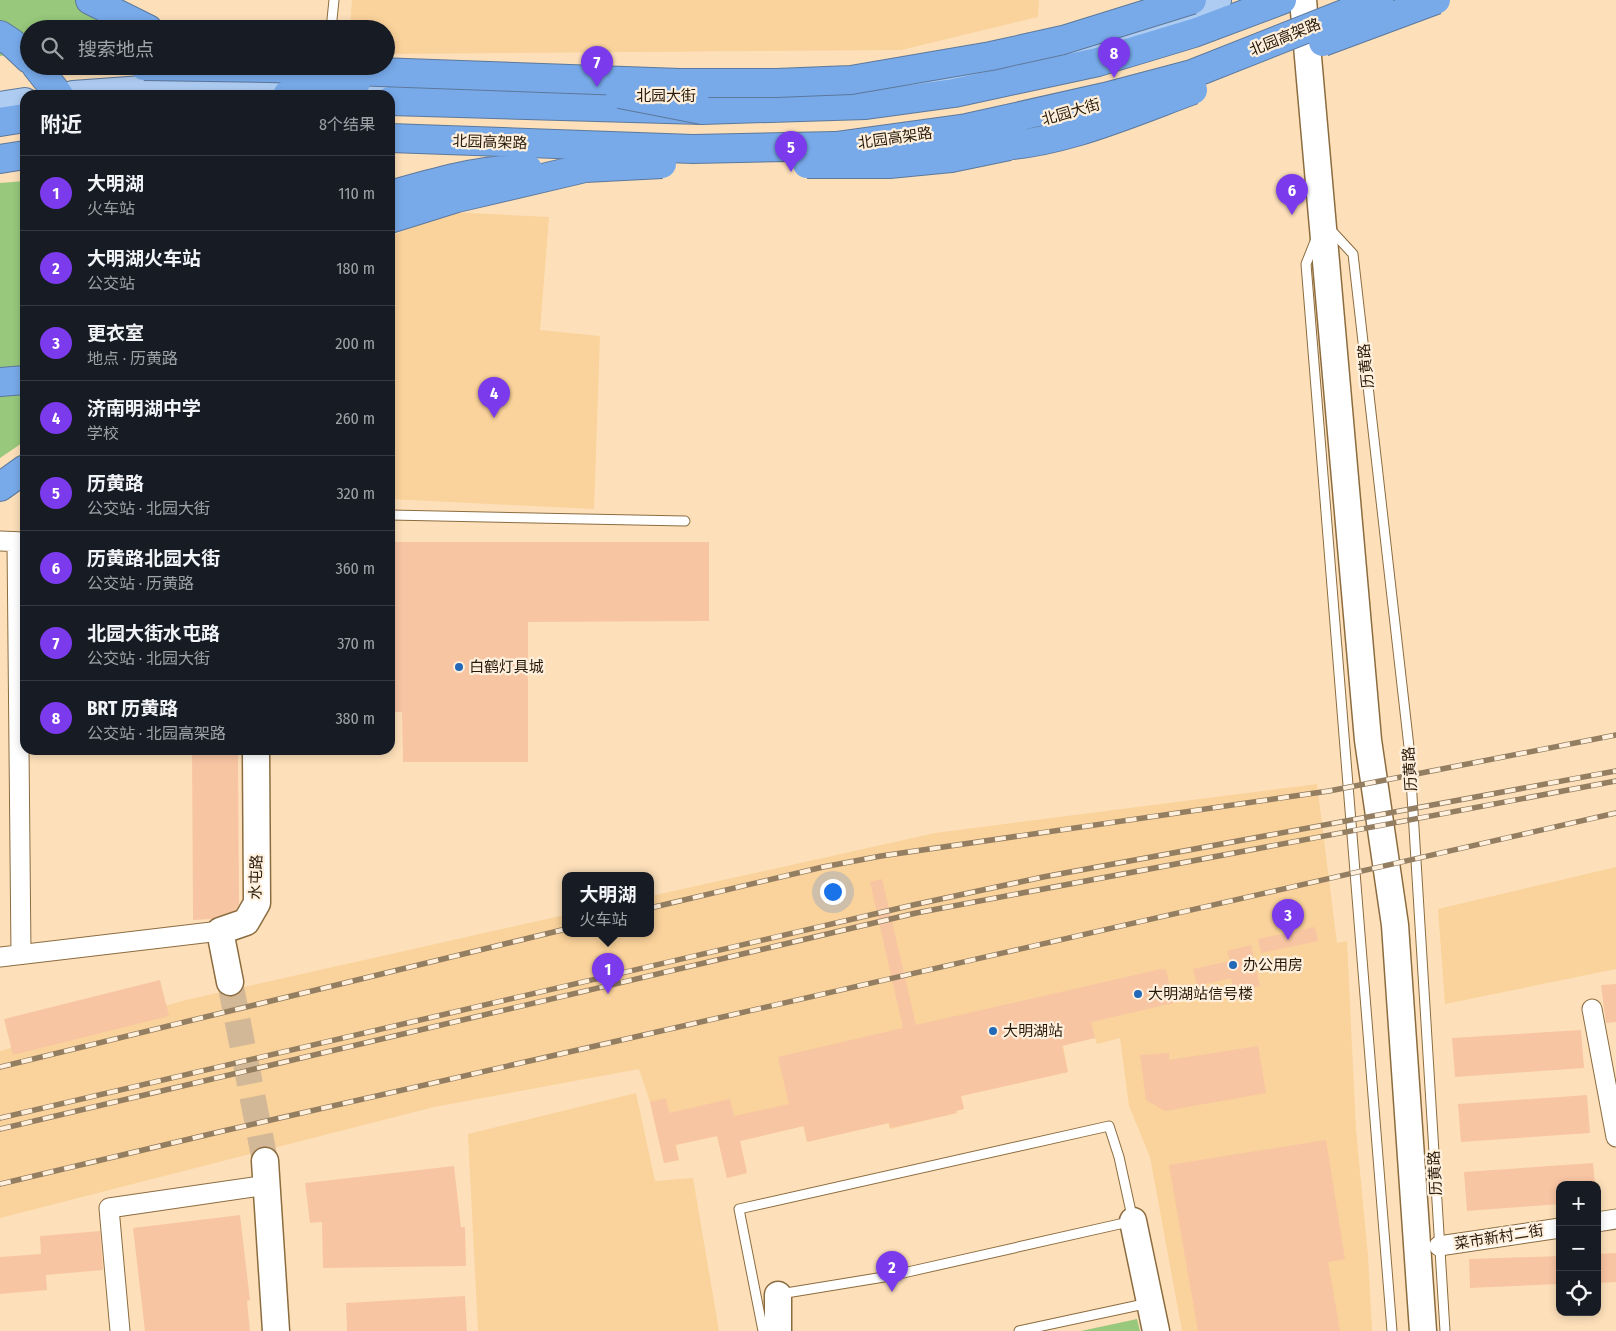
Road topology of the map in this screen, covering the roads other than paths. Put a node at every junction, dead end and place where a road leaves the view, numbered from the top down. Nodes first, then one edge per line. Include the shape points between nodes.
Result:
1 (90, 0) edge
2 (334, 0) edge
3 (1192, 0) edge
4 (1217, 0) edge
5 (1282, 0) edge
6 (1303, 0) edge
7 (1378, 0) edge
8 (1407, 0) edge
9 (1436, 0) edge
10 (130, 20) edge
11 (332, 20) edge
12 (1304, 32) junction
13 (0, 35) edge
14 (20, 51) edge
15 (0, 57) edge
16 (20, 58) edge
17 (395, 73) edge
18 (409, 74) junction
19 (1192, 74) junction
20 (43, 75) edge
21 (535, 78) junction
22 (325, 82) edge
23 (55, 90) edge
24 (143, 90) edge
25 (316, 90) edge
26 (395, 101) edge
27 (20, 103) edge
28 (0, 106) edge
29 (702, 110) junction
30 (20, 119) edge
31 (0, 122) edge
32 (1080, 130) junction
33 (395, 138) edge
34 (836, 146) junction
35 (1009, 146) junction
36 (395, 149) edge
37 (20, 156) edge
38 (0, 159) edge
39 (20, 167) edge
40 (585, 168) junction
41 (0, 170) edge
42 (395, 194) edge
43 (395, 217) edge
44 (1322, 222) junction
45 (20, 380) edge
46 (0, 382) edge
47 (20, 473) edge
48 (0, 487) edge
49 (395, 515) edge
50 (686, 522) dead end
51 (14, 542) edge
52 (256, 755) edge
53 (220, 931) junction
54 (21, 954) junction
55 (0, 957) edge
56 (230, 982) tunnel mouth
57 (1592, 1009) dead end
58 (1616, 1137) edge
59 (266, 1173) joint
60 (1616, 1219) edge
61 (1134, 1221) junction
62 (1601, 1221) edge
63 (1556, 1229) edge
64 (1439, 1246) junction
65 (778, 1295) joint
66 (1150, 1303) junction
67 (120, 1331) edge
68 (276, 1331) edge
69 (763, 1331) edge
70 (778, 1331) edge
71 (1019, 1331) edge
72 (1156, 1331) edge
73 (1392, 1331) edge
74 (1423, 1331) edge
75 (1445, 1331) edge

1 - 10 highway
2 - 11 lane
3 - 21 highway, bridge via 1063,40 851,80 776,83
4 - 22 main road, 北园大街 via 1204,8 1066,54 979,73 858,92 781,97 594,96
5 - 29 highway via 1098,62 990,86 866,105
6 - 12 street, 历黄路
7 - 19 highway, 北园高架路, bridge
8 - 12 main road, 北园大街
9 - 32 highway, bridge
12 - 36 main road, 北园大街 via 1210,72 1021,126 853,152 723,154
12 - 44 street, 历黄路
13 - 14 highway
15 - 16 highway
17 - 18 highway, bridge
18 - 21 highway, bridge
18 - 25 highway, bridge
19 - 32 highway, bridge
19 - 34 highway, 北园高架路, bridge via 967,128
20 - 23 highway
21 - 29 highway, bridge
22 - 24 main road, 北园大街
26 - 29 highway, bridge
27 - 28 main road
30 - 31 highway
32 - 35 highway, bridge
33 - 34 highway, 北园高架路, bridge via 693,149
34 - 35 highway, bridge
35 - 40 highway, bridge via 951,158 888,164 649,164
37 - 38 highway
39 - 41 main road
40 - 42 highway, bridge via 500,169
40 - 43 highway, bridge via 448,200
44 - 64 lane, 历黄路 via 1353,254 1361,323 1409,747
44 - 73 lane, 历黄路 via 1306,264
44 - 74 street, 历黄路 via 1368,740 1395,925
45 - 46 highway
47 - 48 highway
49 - 50 lane
51 - 54 street
52 - 53 street, 水屯路 via 257,903 246,922
53 - 54 street
53 - 56 street
54 - 55 street
57 - 58 street
59 - 67 street via 109,1208
59 - 68 street
60 - 62 street
61 - 65 lane via 890,1276
61 - 66 street
61 - 69 lane via 1109,1126 739,1209
63 - 64 street, 菜市新村二街
64 - 75 lane, 历黄路
65 - 70 street
66 - 71 lane
66 - 72 street

